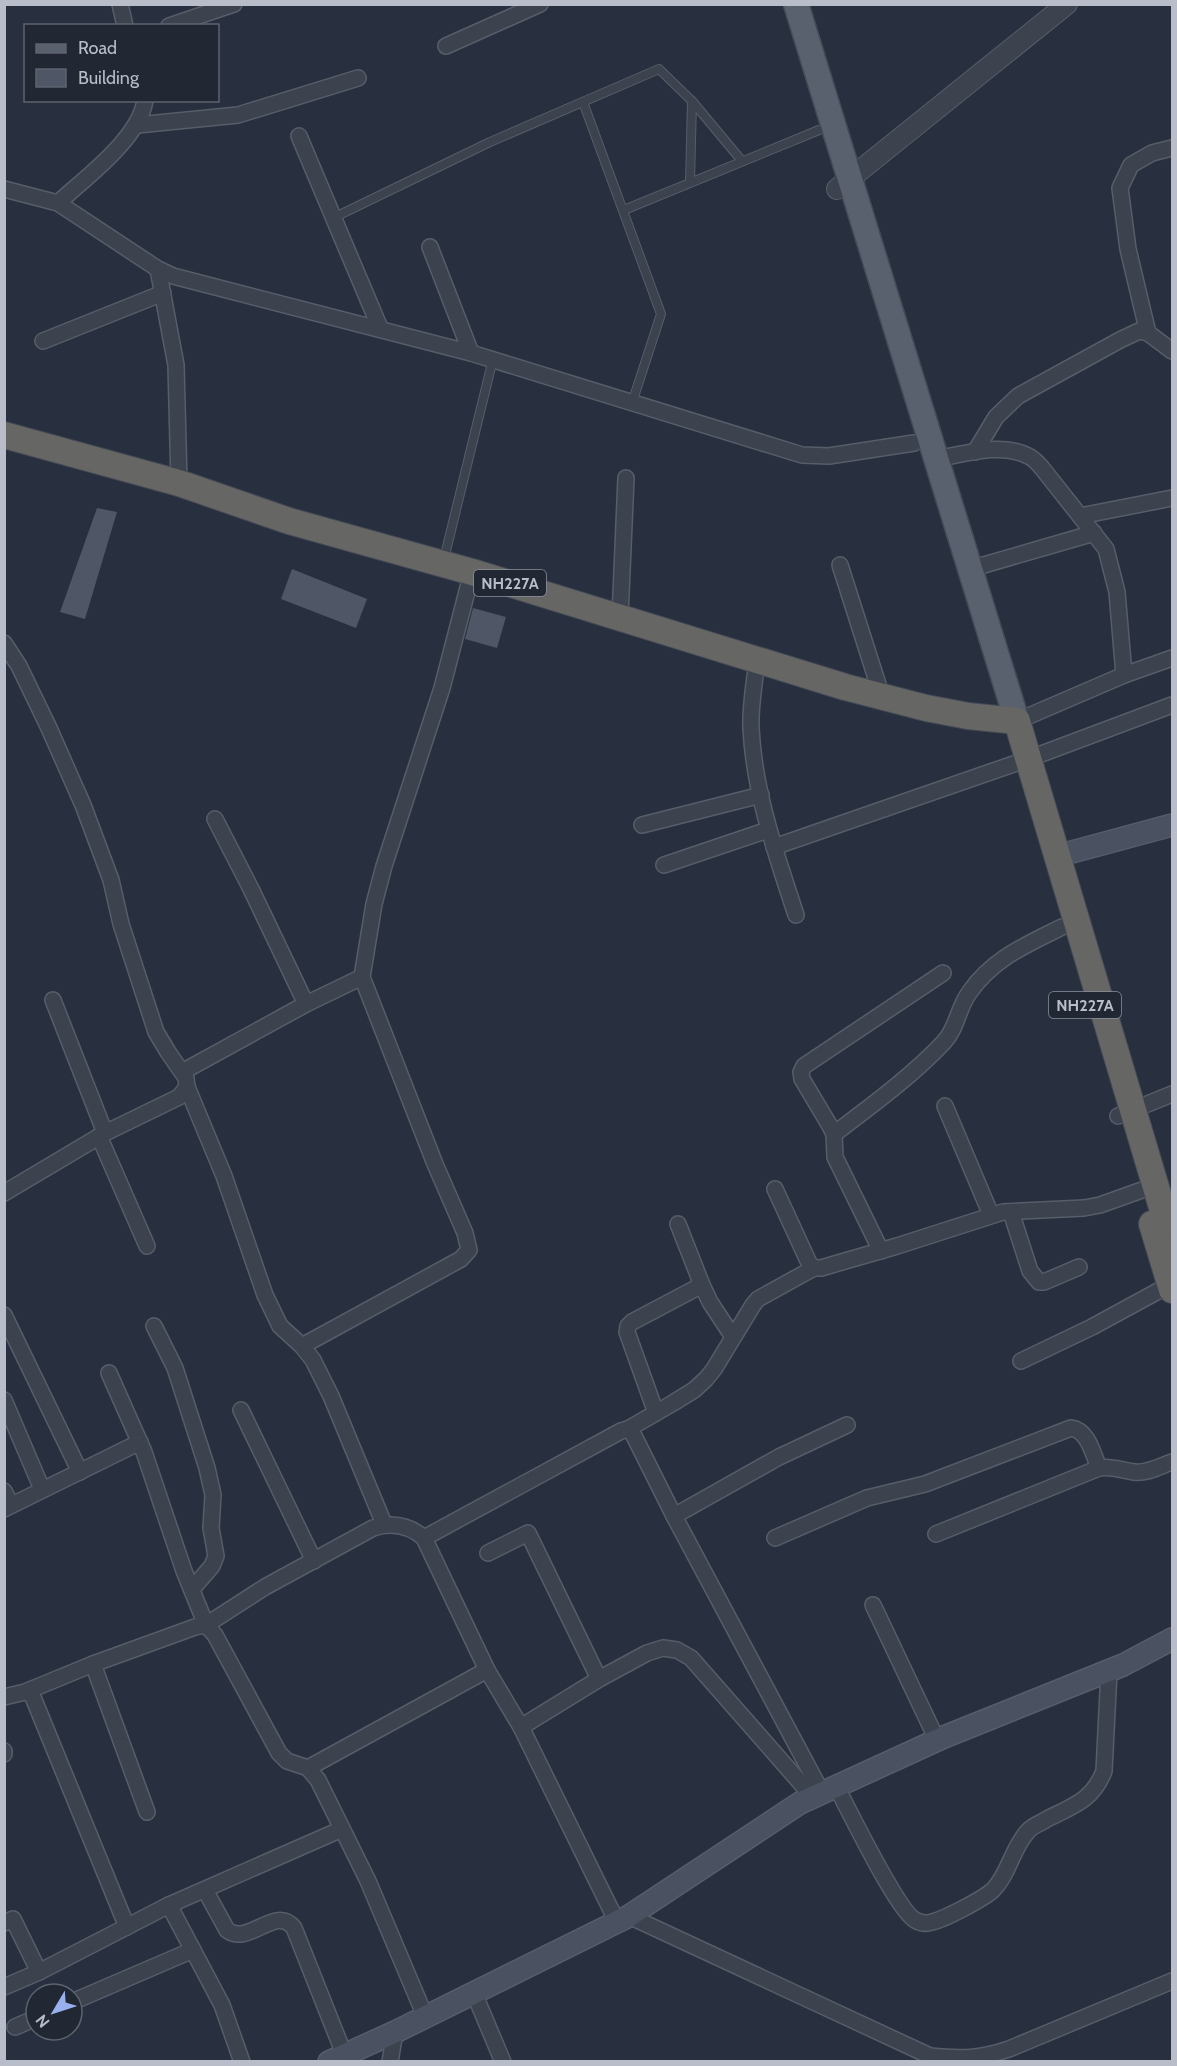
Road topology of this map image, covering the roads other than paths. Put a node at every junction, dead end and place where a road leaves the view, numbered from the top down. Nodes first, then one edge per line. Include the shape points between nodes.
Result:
1 (120, 4) edge
2 (540, 4) edge
3 (780, 4) edge
4 (796, 4) edge
5 (1067, 4) edge
6 (224, 6) edge
7 (125, 24) edge
8 (174, 24) edge
9 (446, 46) dead end
10 (358, 78) dead end
11 (692, 101) junction
12 (145, 102) edge
13 (583, 102) junction
14 (137, 125) junction
15 (819, 130) junction
16 (299, 136) dead end
17 (1173, 148) edge
18 (742, 161) junction
19 (690, 182) junction
20 (844, 184) junction
21 (4, 189) edge
22 (58, 203) junction
23 (624, 210) junction
24 (333, 218) junction
25 (430, 247) dead end
26 (158, 269) junction
27 (163, 293) junction
28 (380, 328) junction
29 (1148, 333) junction
30 (43, 342) dead end
31 (1173, 351) edge
32 (471, 353) junction
33 (493, 359) junction
34 (632, 404) junction
35 (4, 435) edge
36 (914, 443) junction
37 (975, 452) junction
38 (936, 459) junction
39 (626, 478) dead end
40 (179, 483) junction
41 (1173, 498) edge
42 (1080, 516) junction
43 (1094, 534) junction
44 (443, 564) junction
45 (840, 565) dead end
46 (970, 569) junction
47 (472, 572) junction
48 (620, 617) junction
49 (4, 643) edge
50 (1173, 658) edge
51 (757, 659) junction
52 (1124, 675) junction
53 (882, 697) junction
54 (1173, 705) edge
55 (1008, 720) junction
56 (1021, 761) junction
57 (762, 795) junction
58 (215, 819) dead end
59 (642, 825) dead end
60 (1173, 825) edge
61 (768, 830) junction
62 (774, 846) junction
63 (1057, 856) junction
64 (664, 865) dead end
65 (796, 915) dead end
66 (1062, 927) junction
67 (943, 973) dead end
68 (362, 977) junction
69 (53, 1000) dead end
70 (306, 1004) junction
71 (184, 1079) junction
72 (1173, 1094) edge
73 (945, 1106) dead end
74 (1125, 1113) junction
75 (834, 1134) junction
76 (102, 1135) junction
77 (775, 1190) dead end
78 (1142, 1190) junction
79 (4, 1193) edge
80 (1011, 1212) junction
81 (991, 1215) junction
82 (678, 1224) dead end
83 (1173, 1241) edge
84 (147, 1246) dead end
85 (881, 1251) junction
86 (1079, 1267) dead end
87 (814, 1268) junction
88 (702, 1285) junction
89 (1172, 1287) edge
90 (4, 1315) edge
91 (154, 1326) dead end
92 (733, 1337) junction
93 (302, 1347) junction
94 (1021, 1361) dead end
95 (109, 1373) dead end
96 (4, 1400) edge
97 (241, 1410) dead end
98 (656, 1413) junction
99 (847, 1425) dead end
100 (628, 1429) junction
101 (140, 1442) junction
102 (1173, 1462) edge
103 (1099, 1468) junction
104 (80, 1472) junction
105 (42, 1489) junction
106 (7, 1502) edge
107 (674, 1516) junction
108 (384, 1524) junction
109 (936, 1534) dead end
110 (424, 1538) junction
111 (776, 1538) dead end
112 (488, 1553) dead end
113 (314, 1561) junction
114 (192, 1589) junction
115 (873, 1605) dead end
116 (206, 1625) junction
117 (1173, 1639) edge
118 (93, 1664) junction
119 (487, 1670) junction
120 (1109, 1671) junction
121 (599, 1679) junction
122 (30, 1690) junction
123 (4, 1697) edge
124 (521, 1727) junction
125 (937, 1740) junction
126 (308, 1768) junction
127 (824, 1792) junction
128 (147, 1812) dead end
129 (342, 1829) junction
130 (205, 1890) junction
131 (169, 1905) junction
132 (623, 1919) junction
133 (4, 1923) edge
134 (127, 1927) junction
135 (193, 1950) junction
136 (39, 1972) junction
137 (1173, 1981) edge
138 (4, 1987) edge
139 (474, 1993) junction
140 (84, 1997) edge
141 (425, 2016) junction
142 (24, 2023) edge
143 (15, 2027) dead end
144 (395, 2032) junction
145 (337, 2058) edge
146 (926, 2059) edge
147 (242, 2061) edge
148 (390, 2061) edge
149 (503, 2061) edge

1 - 7 street
2 - 9 street
3 - 15 main road
4 - 20 main road
5 - 20 street
6 - 8 street
10 - 14 street via 238,116
11 - 13 lane via 659,69
11 - 18 lane
11 - 19 lane
12 - 14 street
13 - 23 lane
13 - 24 lane
14 - 22 street
15 - 18 lane
15 - 20 main road
16 - 24 street
17 - 29 street via 1152,153 1131,165 1120,188 1128,249
18 - 19 lane
19 - 23 lane
20 - 36 main road
20 - 38 main road
21 - 22 street
22 - 26 street
23 - 34 lane via 661,314
24 - 28 street
25 - 32 street
26 - 27 street
26 - 28 street
27 - 30 street
27 - 40 street via 176,365
28 - 32 street
29 - 31 street
29 - 37 street via 1133,333 1018,396 996,417
32 - 33 street
33 - 34 street
33 - 44 lane
34 - 36 street via 802,454 829,456
35 - 40 highway, NH227A
36 - 55 main road
37 - 38 street
37 - 42 street via 1017,452 1030,457
38 - 46 main road
39 - 48 street
40 - 44 highway, NH227A via 289,521
41 - 42 street
42 - 43 street
43 - 46 street
43 - 52 street via 1106,549 1117,592
44 - 47 highway, NH227A
45 - 53 street
46 - 55 main road
47 - 48 highway, NH227A
47 - 68 street via 442,688 384,866
48 - 51 highway, NH227A
49 - 71 street via 19,666 83,805 111,880 156,1032
50 - 52 street
51 - 53 highway, NH227A
51 - 57 street via 751,726
52 - 55 street
53 - 55 highway, NH227A via 968,716
54 - 56 street
55 - 56 highway, NH227A
56 - 62 street
56 - 63 highway, NH227A
56 - 66 highway, NH227A
57 - 59 street
57 - 61 street
58 - 70 street
60 - 63 main road
61 - 62 street
61 - 64 street
62 - 65 street
63 - 74 highway, NH227A
66 - 74 highway, NH227A
66 - 75 street via 996,963 968,994 944,1042 887,1094
67 - 75 street via 804,1066 802,1079
68 - 70 street
68 - 93 street via 469,1250 461,1259
69 - 76 street
70 - 71 street
71 - 76 street via 179,1097
71 - 93 street via 224,1176 265,1294 280,1326
72 - 74 street
73 - 81 street
74 - 78 highway, NH227A
74 - 83 highway, NH227A
75 - 85 street via 835,1157
76 - 79 street
76 - 84 street
77 - 87 street
78 - 80 street via 1084,1208
78 - 89 highway, NH227A
80 - 81 street
80 - 86 street via 1030,1271 1039,1282
81 - 85 street
82 - 88 street
85 - 87 street
87 - 92 street via 758,1299
88 - 92 street
88 - 98 street via 628,1326
89 - 94 street
90 - 104 street
91 - 114 street via 175,1368 213,1495 211,1528 216,1556
92 - 98 street via 706,1379
93 - 108 street via 331,1396
95 - 101 street
96 - 105 street
97 - 113 street
98 - 100 street
99 - 107 street via 779,1457
100 - 107 street
100 - 110 street
101 - 104 street
101 - 114 street
102 - 103 street via 1149,1471
103 - 109 street
103 - 111 street via 1083,1434 1071,1428 925,1484 867,1498
104 - 105 street
105 - 106 street
107 - 127 street
108 - 110 street via 404,1525
108 - 113 street
110 - 119 street
112 - 121 street via 528,1533
113 - 116 street
114 - 116 street
115 - 125 street
116 - 118 street
116 - 126 street via 279,1753 287,1761
117 - 120 main road
118 - 122 street
118 - 128 street
119 - 124 street
119 - 126 street
120 - 125 main road
120 - 127 street via 1104,1771 1099,1785 1078,1804 1029,1829 992,1892 933,1922 912,1919
121 - 124 street
121 - 127 street via 647,1653 663,1648 677,1650 691,1658
122 - 123 street
122 - 134 street
124 - 132 street
125 - 127 main road
126 - 129 street
127 - 132 main road via 800,1803
129 - 130 street
129 - 141 street
130 - 131 street
130 - 145 street via 232,1934 240,1935 280,1919 294,1928
131 - 134 street
131 - 135 street
132 - 139 main road
132 - 146 street
133 - 136 street via 13,1919
134 - 136 street
135 - 140 street
135 - 147 street via 222,2005
136 - 138 street
137 - 146 street via 988,2056
139 - 141 main road
139 - 149 street
141 - 144 main road
142 - 143 street
144 - 145 main road
144 - 148 street

